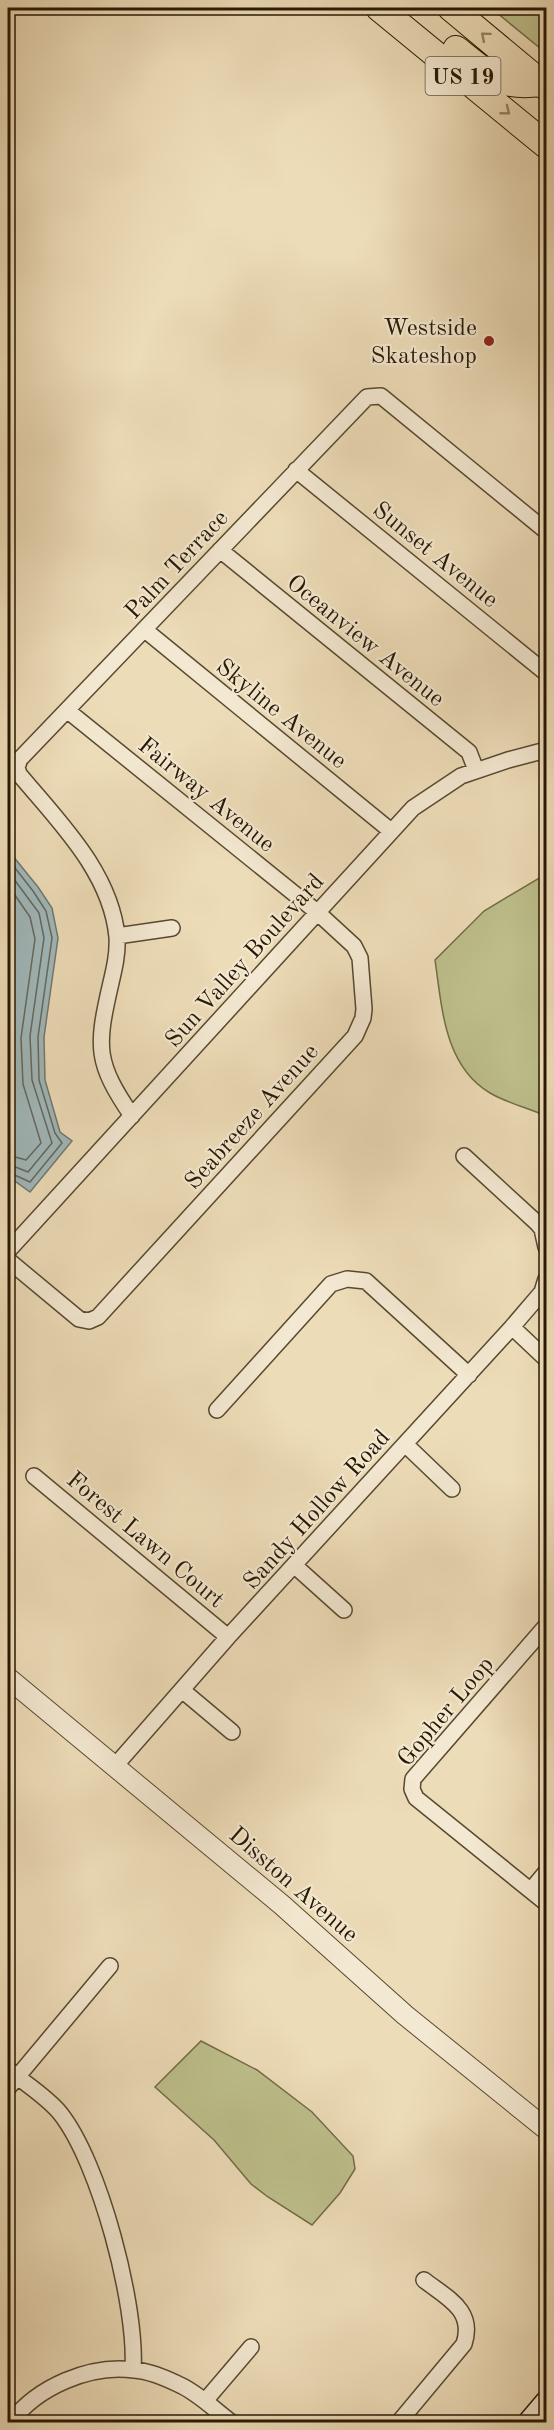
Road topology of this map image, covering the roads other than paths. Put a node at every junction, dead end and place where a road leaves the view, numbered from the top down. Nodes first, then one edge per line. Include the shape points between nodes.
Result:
1 (379, 8) edge
2 (397, 8) edge
3 (450, 8) edge
4 (545, 82) edge
5 (541, 135) edge
6 (296, 470) junction
7 (546, 531) edge
8 (220, 550) junction
9 (145, 630) junction
10 (546, 674) edge
11 (68, 711) junction
12 (546, 750) edge
13 (476, 770) junction
14 (391, 831) junction
15 (317, 912) junction
16 (172, 928) dead end
17 (117, 936) junction
18 (132, 1116) junction
19 (464, 1156) dead end
20 (546, 1248) edge
21 (8, 1251) edge
22 (8, 1260) edge
23 (546, 1280) edge
24 (512, 1327) junction
25 (546, 1359) edge
26 (469, 1375) junction
27 (217, 1410) dead end
28 (405, 1444) junction
29 (34, 1476) dead end
30 (452, 1489) dead end
31 (295, 1566) junction
32 (344, 1610) dead end
33 (546, 1626) edge
34 (228, 1637) junction
35 (8, 1678) edge
36 (182, 1689) junction
37 (232, 1732) dead end
38 (115, 1766) junction
39 (546, 1872) edge
40 (531, 1890) junction
41 (546, 1903) edge
42 (110, 1966) dead end
43 (11, 2078) edge
44 (546, 2129) edge
45 (424, 2280) dead end
46 (251, 2347) dead end
47 (133, 2369) junction
48 (205, 2401) junction
49 (546, 2402) edge
50 (11, 2422) edge
51 (231, 2422) edge
52 (399, 2422) edge
53 (530, 2422) edge

1 -> 5 highway, US 19
2 - 4 highway via 424,23 492,77 521,86
4 -> 3 highway, US 19
6 - 7 street, Palm Terrace via 364,399 381,396
6 - 8 street, Palm Terrace
6 - 10 street, Sunset Avenue
8 - 9 street, Palm Terrace
8 - 13 street, Oceanview Avenue via 468,753
9 - 11 street, Palm Terrace
9 - 14 street, Skyline Avenue
11 - 15 street, Fairway Avenue
11 - 17 street, Palm Terrace via 20,759 17,767 99,879
12 - 13 street, Sun Valley Boulevard
13 - 14 street, Sun Valley Boulevard via 432,793
14 - 15 street, Sun Valley Boulevard
15 - 18 street, Sun Valley Boulevard
15 - 22 street, Seabreeze Avenue via 354,946 360,958 363,1018 355,1036 98,1317 89,1321 79,1319
16 - 17 street
17 - 18 street via 100,1037 106,1071
18 - 21 street, Sun Valley Boulevard
19 - 20 street via 542,1229
23 - 24 street, Sandy Hollow Road via 542,1292
24 - 25 street
24 - 26 street, Sandy Hollow Road
26 - 27 street via 366,1281 346,1279 331,1284
26 - 28 street, Sandy Hollow Road
28 - 30 street
28 - 31 street, Sandy Hollow Road
29 - 34 street, Forest Lawn Court
31 - 32 street
31 - 34 street, Sandy Hollow Road
33 - 40 street, Gopher Loop via 413,1779 412,1789 416,1798
34 - 36 street, Sandy Hollow Road
35 - 38 street, Disston Avenue
36 - 37 street
36 - 38 street, Sandy Hollow Road
38 - 44 street, Disston Avenue via 282,1905 405,2015
39 - 40 street
40 - 41 street, Gopher Loop
42 - 43 street
43 - 47 street via 60,2113 92,2174 127,2291
45 - 52 street via 463,2311 467,2329 464,2344
46 - 48 street
47 - 48 street via 174,2382
47 - 50 street via 87,2374 62,2382 42,2392
48 - 51 street
49 - 53 main road

